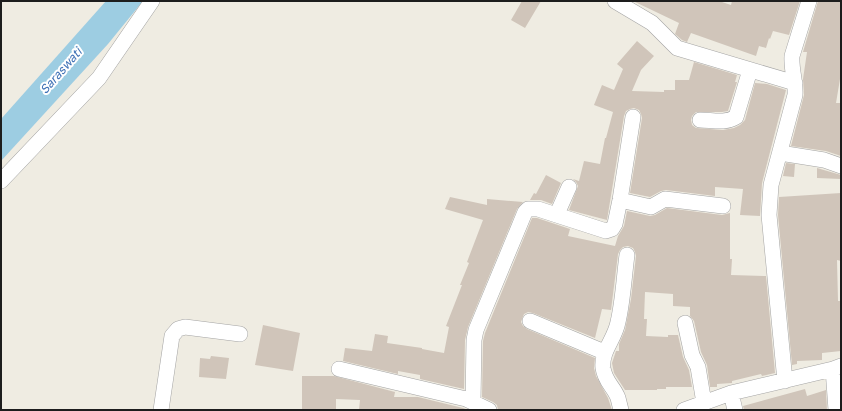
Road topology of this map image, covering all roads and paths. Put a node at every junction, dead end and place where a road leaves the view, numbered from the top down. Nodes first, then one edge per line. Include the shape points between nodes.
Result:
1 (152, 1) edge
2 (615, 1) edge
3 (809, 1) edge
4 (750, 70) junction
5 (795, 83) junction
6 (633, 117) dead end
7 (700, 120) dead end
8 (780, 154) junction
9 (841, 166) edge
10 (1, 181) edge
11 (569, 188) dead end
12 (620, 200) junction
13 (723, 206) dead end
14 (557, 214) junction
15 (627, 255) dead end
16 (530, 321) dead end
17 (686, 323) dead end
18 (240, 334) dead end
19 (604, 352) junction
20 (837, 368) edge
21 (339, 369) dead end
22 (785, 381) junction
23 (731, 393) junction
24 (473, 402) junction
25 (704, 403) junction
26 (161, 410) edge
27 (489, 410) edge
28 (621, 410) edge
29 (684, 410) edge
30 (735, 410) edge
31 (836, 410) edge

1 - 10 street via 99,78
2 - 4 street via 652,23 677,48
3 - 5 street via 792,56
4 - 5 street
4 - 7 street via 736,117 724,121
5 - 8 street via 793,106
6 - 12 street
8 - 9 street via 824,160
8 - 22 street via 771,185 769,214
11 - 14 street
12 - 13 street via 651,207 665,199
12 - 14 street via 615,224 612,229 606,231
14 - 24 street via 533,208 525,212 476,330
15 - 19 street via 618,323
16 - 19 street
17 - 25 street via 692,355 698,367
18 - 26 street via 185,327 178,329 172,336
19 - 28 street via 603,369 608,384 618,397
20 - 22 street
20 - 31 street
21 - 24 street
22 - 23 street
23 - 25 street
23 - 30 street
24 - 27 street
25 - 29 street

